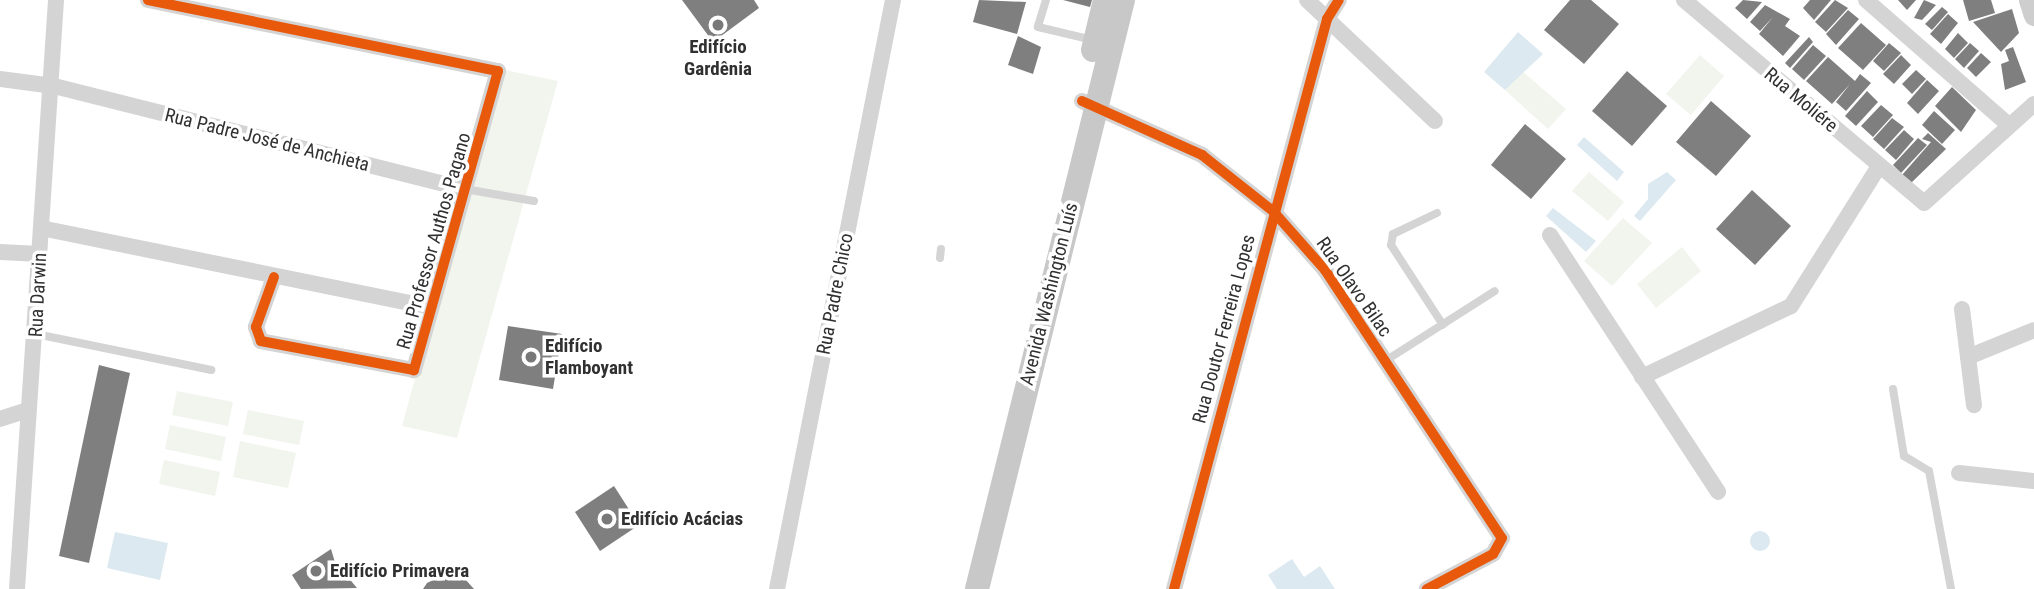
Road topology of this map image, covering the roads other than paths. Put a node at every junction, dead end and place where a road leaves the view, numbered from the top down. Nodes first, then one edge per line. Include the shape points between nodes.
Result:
1 (56, 0) edge
2 (148, 0) edge
3 (894, 0) edge
4 (1046, 0) edge
5 (1105, 0) edge
6 (1123, 0) edge
7 (1307, 0) edge
8 (1339, 0) edge
9 (1866, 0) edge
10 (2029, 0) edge
11 (1687, 1) edge
12 (2034, 15) edge
13 (1327, 19) junction
14 (1103, 42) junction
15 (0, 79) edge
16 (54, 86) junction
17 (1089, 103) junction
18 (2034, 104) edge
19 (1435, 121) dead end
20 (2009, 125) junction
21 (1879, 166) junction
22 (466, 189) junction
23 (534, 201) dead end
24 (1273, 211) junction
25 (1437, 213) dead end
26 (41, 228) junction
27 (1550, 235) dead end
28 (0, 252) edge
29 (40, 254) junction
30 (274, 277) junction
31 (1495, 291) dead end
32 (430, 307) junction
33 (1962, 309) dead end
34 (1443, 325) junction
35 (2034, 330) edge
36 (36, 334) junction
37 (1968, 357) junction
38 (1385, 361) junction
39 (211, 370) dead end
40 (1642, 377) junction
41 (1894, 389) dead end
42 (1974, 405) dead end
43 (27, 410) junction
44 (0, 419) edge
45 (1959, 473) dead end
46 (2034, 481) edge
47 (1718, 492) dead end
48 (17, 589) edge
49 (777, 589) edge
50 (962, 589) edge
51 (977, 589) edge
52 (1174, 589) edge
53 (1427, 589) edge
54 (1951, 589) edge

1 - 16 street, Rua Darwin
2 - 22 street, Rua Professor Authos Pagano via 494,68 499,77
3 - 49 street, Rua Padre Chico
4 - 14 lane via 1038,27
5 - 14 main road, Avenida Washington Luís
6 - 14 main road, Avenida Washington Luís
7 - 13 street
8 - 13 street, Rua Doutor Ferreira Lopes
9 - 20 street
10 - 12 street
11 - 21 street, Rua Moliére
13 - 19 street
13 - 24 street, Rua Doutor Ferreira Lopes
14 - 17 main road, Avenida Washington Luís
15 - 16 street, Rua Padre José de Anchieta
16 - 22 street, Rua Padre José de Anchieta
16 - 26 street, Rua Darwin
17 - 24 street, Rua Olavo Bilac via 1202,155
17 - 50 main road, Avenida Washington Luís
17 - 51 main road, Avenida Washington Luís
18 - 20 street
20 - 21 street, Rua Moliére via 1929,200 1918,200
21 - 40 street via 1791,306
22 - 23 lane, Rua Padre José de Anchieta
22 - 32 street, Rua Professor Authos Pagano
24 - 38 street, Rua Olavo Bilac via 1325,270
24 - 52 street, Rua Doutor Ferreira Lopes
25 - 34 lane via 1393,234 1391,245
26 - 29 street, Rua Darwin
26 - 30 street
27 - 40 street
28 - 29 street
29 - 36 street, Rua Darwin
30 - 32 street
30 - 32 street, Rua Professor Authos Pagano via 256,327 261,341 410,372 417,365
31 - 34 lane
33 - 37 street
34 - 38 lane
35 - 37 street
36 - 39 lane
36 - 43 street, Rua Darwin
37 - 42 street
38 - 53 street, Rua Olavo Bilac via 1502,538 1493,554
40 - 47 street
41 - 54 lane via 1904,456 1929,471
43 - 44 street
43 - 48 street, Rua Darwin
45 - 46 street

